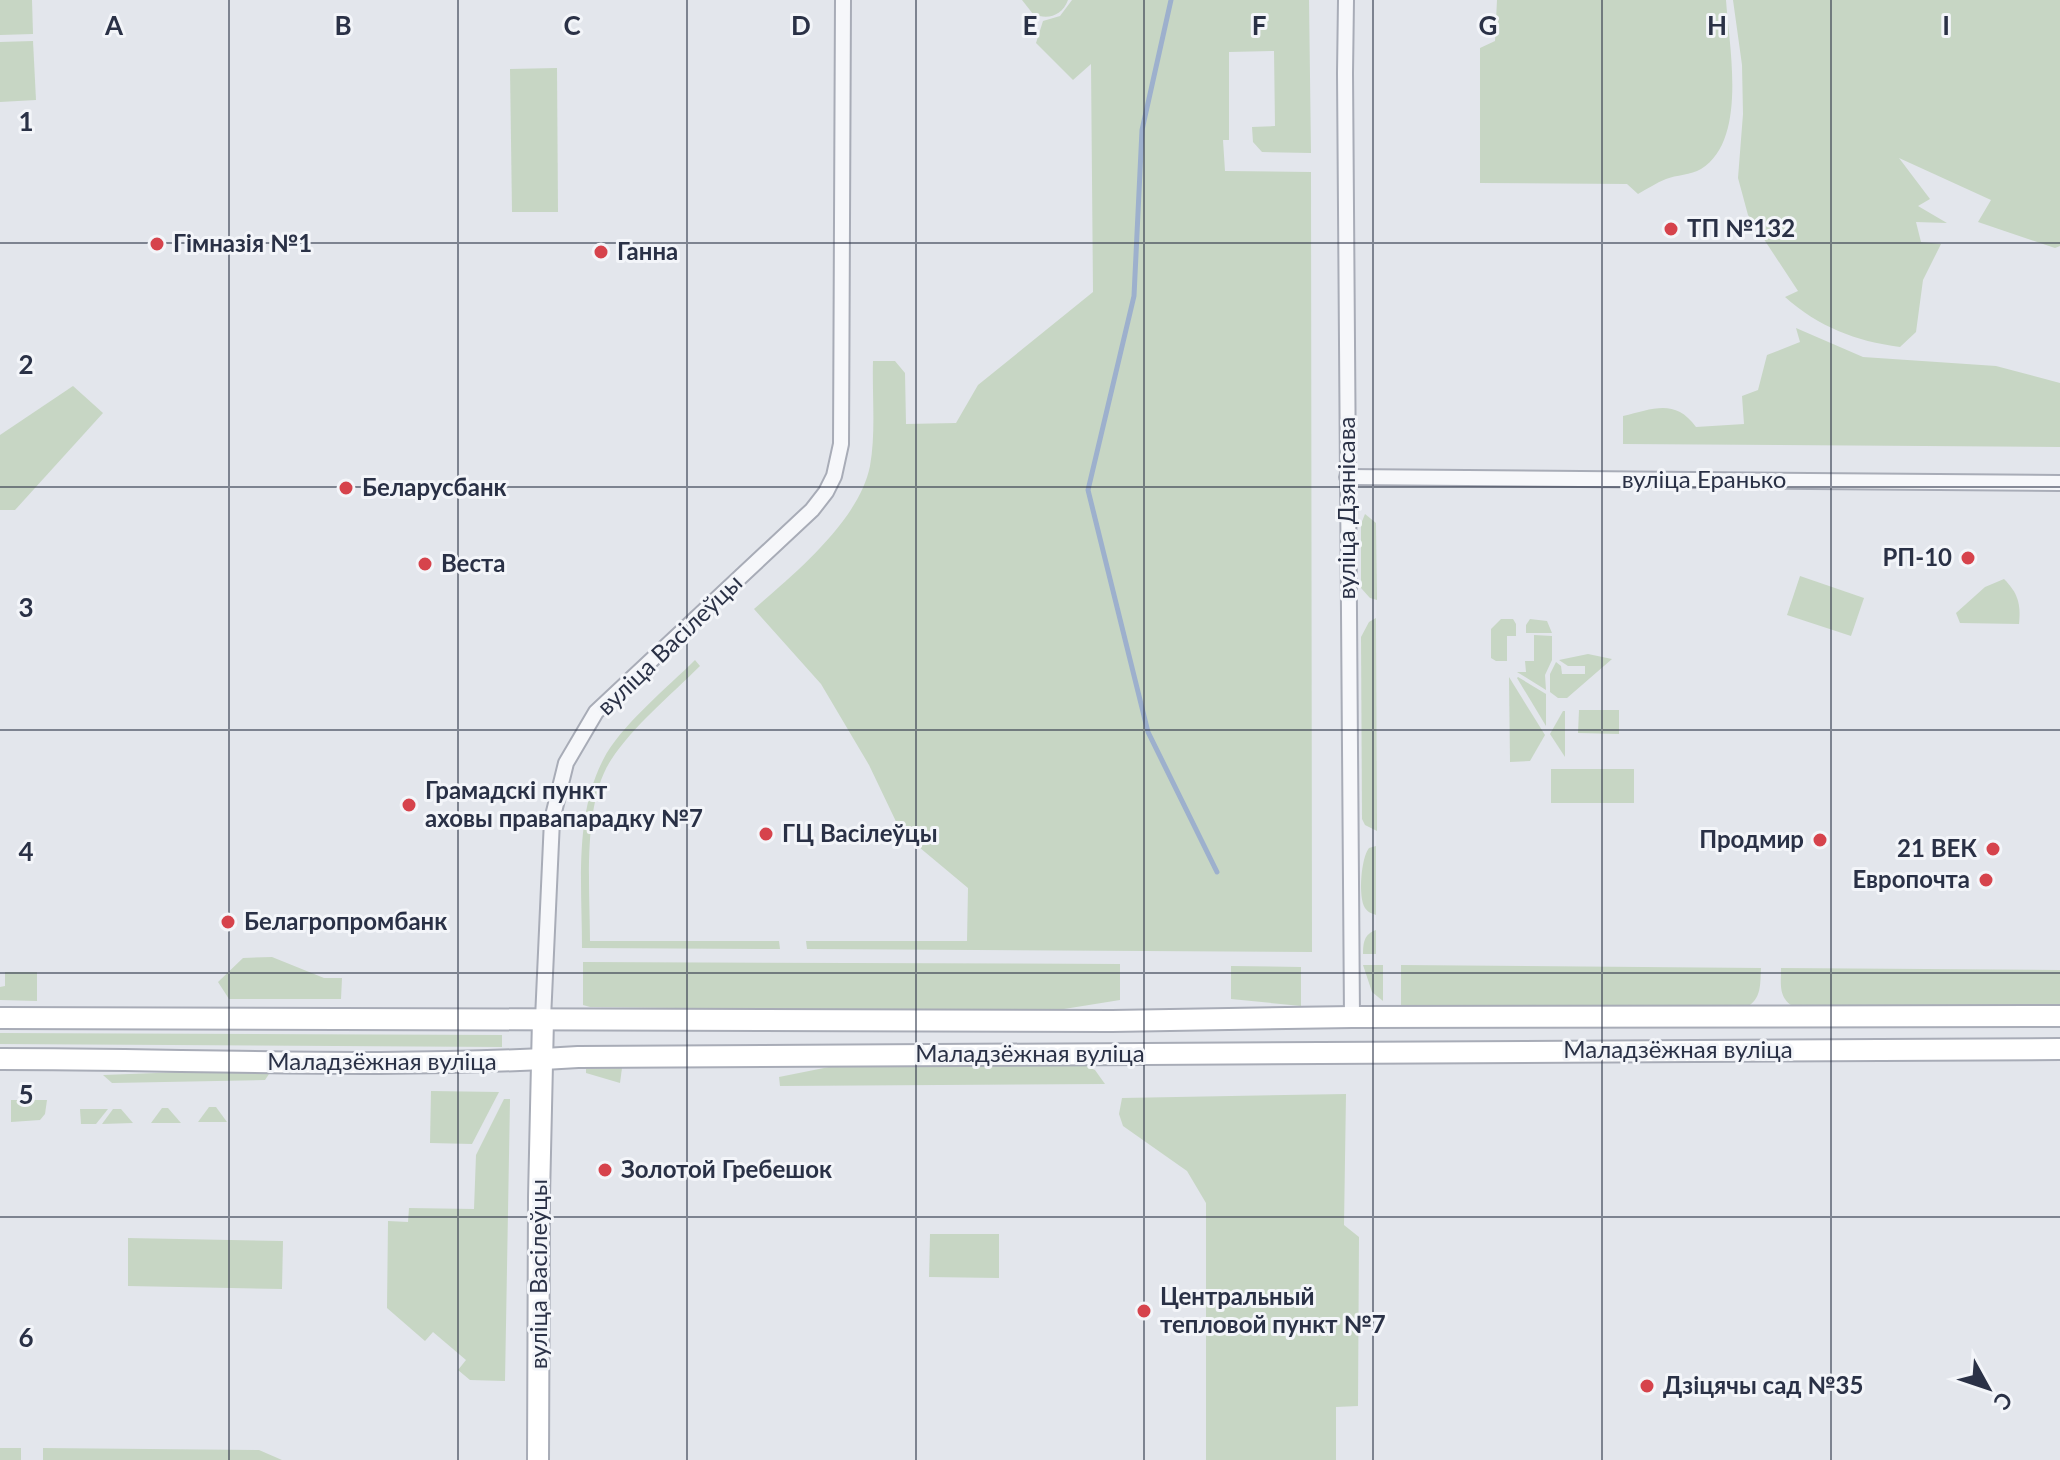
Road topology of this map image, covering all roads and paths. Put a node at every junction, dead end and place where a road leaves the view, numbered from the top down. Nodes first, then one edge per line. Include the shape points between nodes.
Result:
1 (843, 0) edge
2 (1346, 0) edge
3 (1347, 477) junction
4 (2060, 483) edge
5 (2050, 1016) edge
6 (1352, 1017) junction
7 (0, 1018) edge
8 (543, 1019) junction
9 (1112, 1021) junction
10 (2050, 1049) edge
11 (1352, 1052) junction
12 (1112, 1054) junction
13 (0, 1059) edge
14 (542, 1059) junction
15 (538, 1460) edge

1 - 8 street, вуліца Васілеўцы via 841,444 834,476 799,524 596,712 566,763 552,820
2 - 3 street, вуліца Дзянісава
3 - 4 street, вуліца Еранько
3 - 6 street, вуліца Дзянісава
5 - 6 main road, Маладзёжная вуліца
5 - 10 main road
6 - 9 main road, Маладзёжная вуліца
6 - 11 main road
7 - 8 main road, Маладзёжная вуліца
8 - 9 main road, Маладзёжная вуліца
8 - 14 main road, вуліца Васілеўцы
9 - 12 main road
10 - 11 main road, Маладзёжная вуліца
11 - 12 main road, Маладзёжная вуліца
12 - 14 main road, Маладзёжная вуліца
13 - 14 main road, Маладзёжная вуліца
14 - 15 main road, вуліца Васілеўцы

